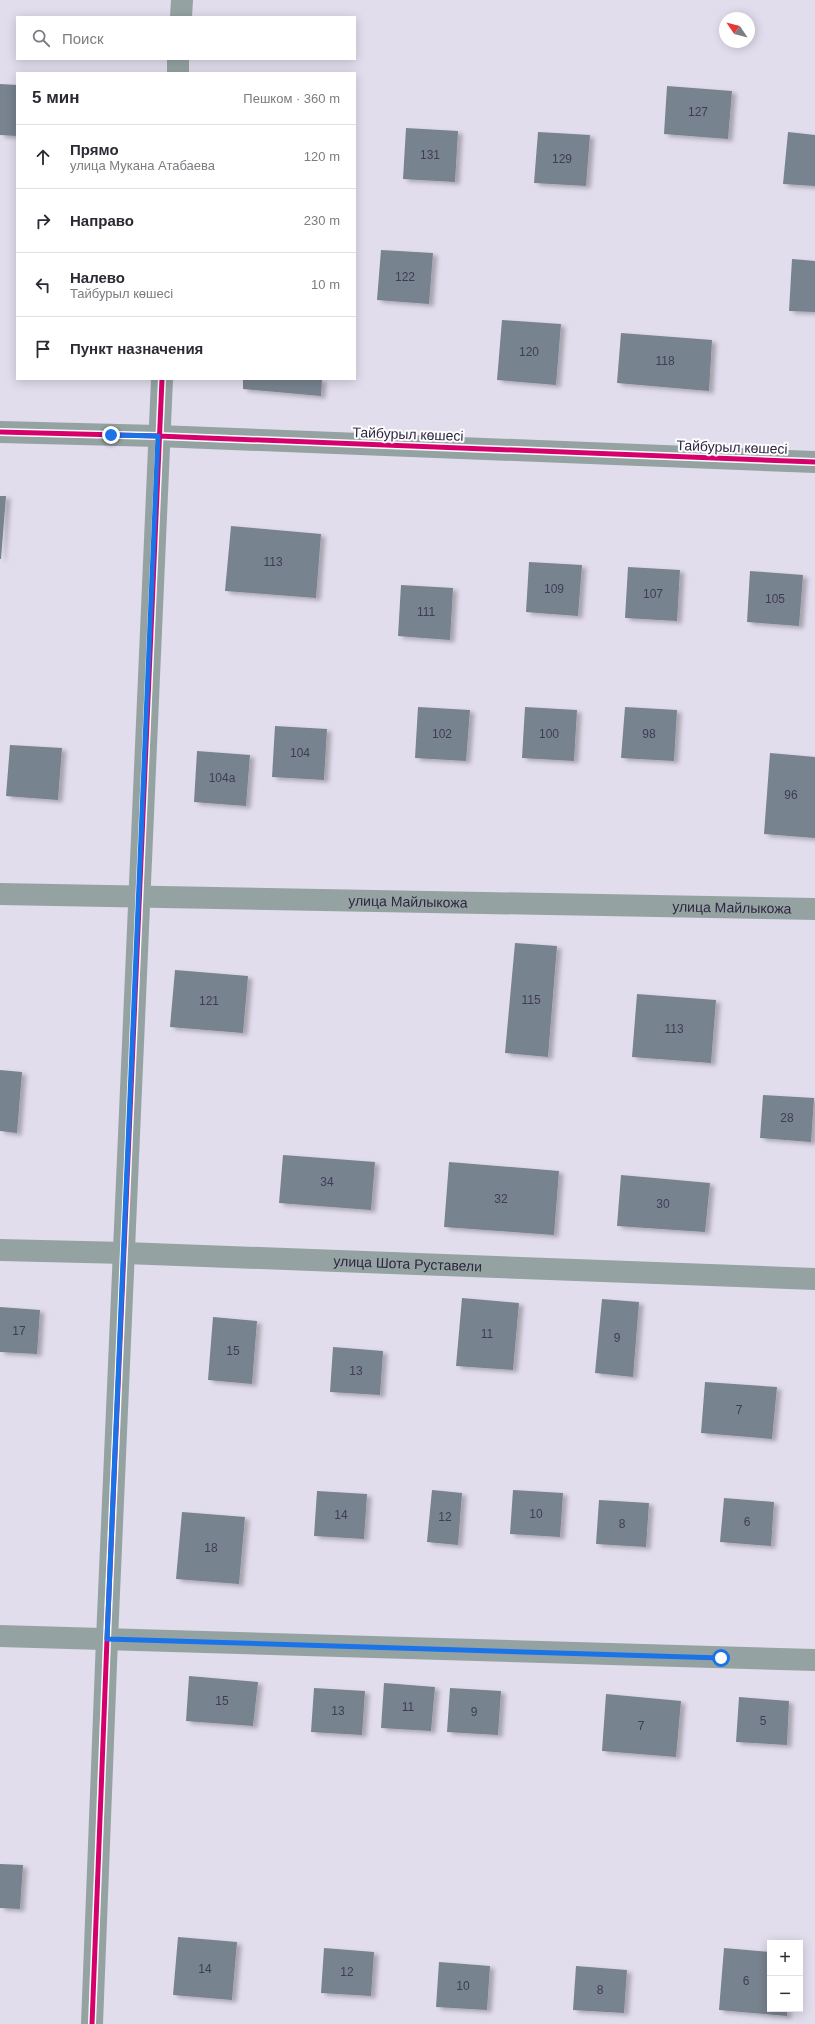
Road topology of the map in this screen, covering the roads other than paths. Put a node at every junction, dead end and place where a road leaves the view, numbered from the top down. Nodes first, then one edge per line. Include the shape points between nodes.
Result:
1 (182, 0) edge
2 (181, 16) edge
3 (178, 60) edge
4 (178, 72) edge
5 (162, 380) edge
6 (0, 432) edge
7 (158, 436) junction
8 (815, 462) edge
9 (0, 894) edge
10 (139, 895) junction
11 (815, 909) edge
12 (0, 1250) edge
13 (125, 1253) junction
14 (815, 1279) edge
15 (0, 1636) edge
16 (107, 1639) junction
17 (815, 1660) edge
18 (92, 2024) edge

1 - 2 street
3 - 4 street
5 - 7 street
6 - 7 street, Тайбурыл көшесі
7 - 8 street, Тайбурыл көшесі
7 - 10 street
9 - 10 street, улица Майлыкожа
10 - 11 street, улица Майлыкожа
10 - 13 street
12 - 13 street, улица Шота Руставели
13 - 14 street, улица Шота Руставели
13 - 16 street
15 - 16 street
16 - 17 street
16 - 18 street

